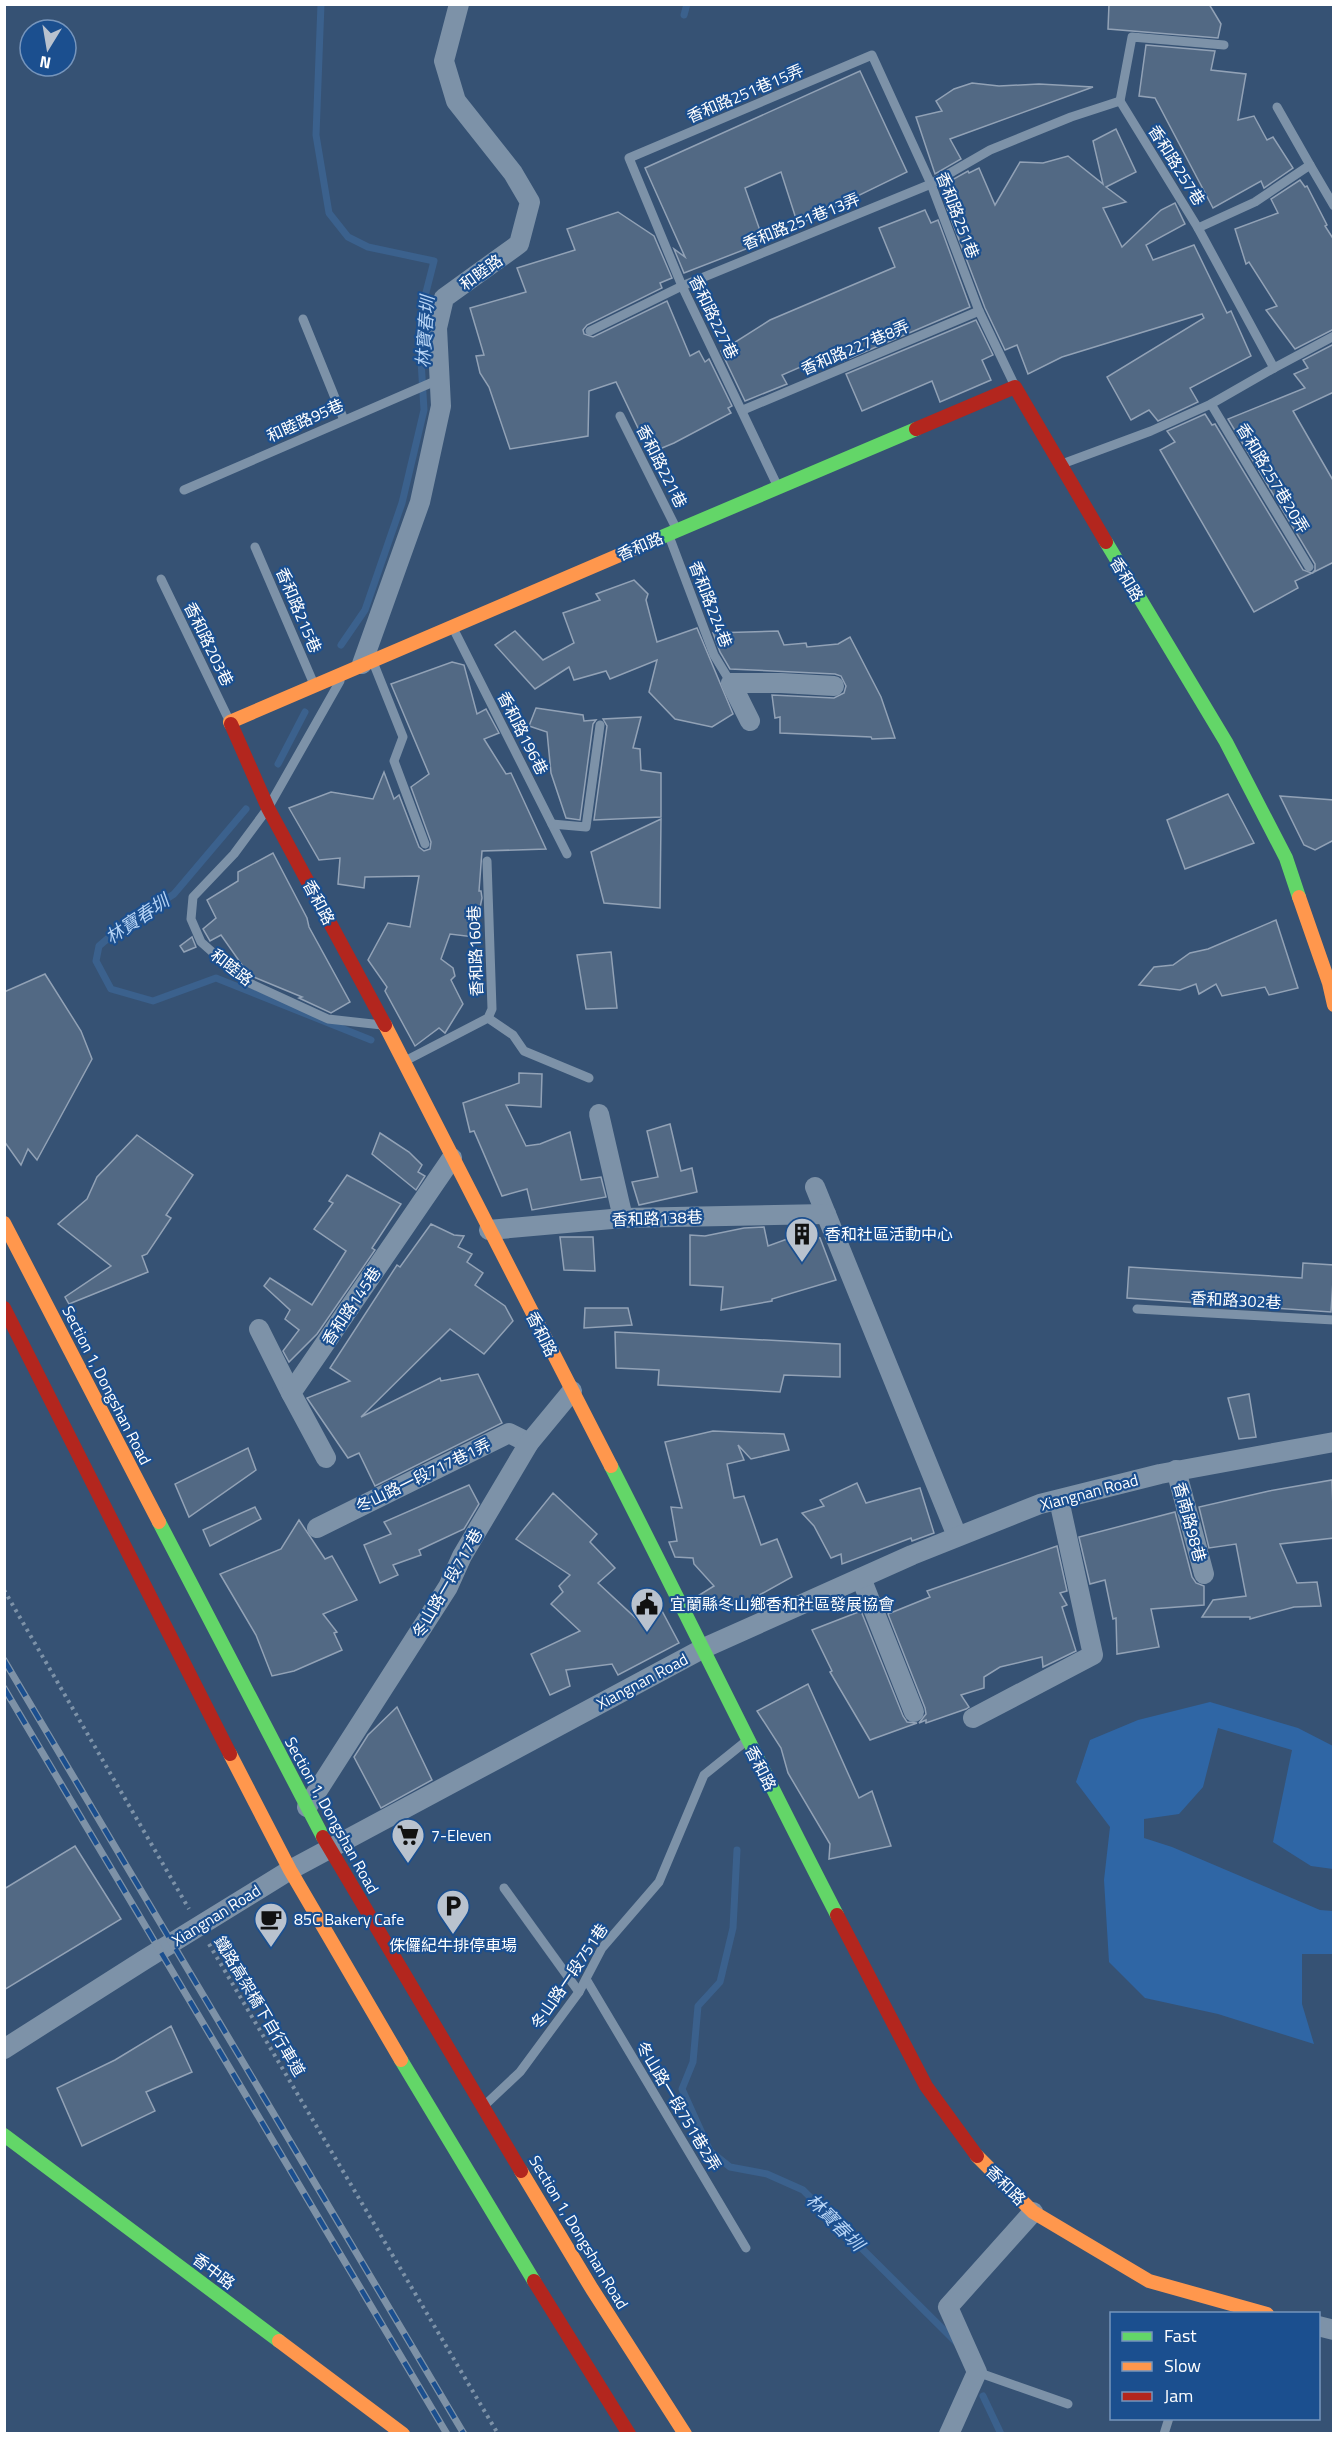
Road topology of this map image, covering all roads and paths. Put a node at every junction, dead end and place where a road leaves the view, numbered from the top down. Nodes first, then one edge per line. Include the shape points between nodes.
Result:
1 (459, 4) edge
2 (1224, 45) dead end
3 (872, 56) joint
4 (1120, 101) junction
5 (1277, 107) dead end
6 (629, 158) joint
7 (1310, 165) junction
8 (931, 184) junction
9 (1334, 206) edge
10 (1198, 228) junction
11 (682, 286) junction
12 (979, 311) junction
13 (303, 319) dead end
14 (590, 331) dead end
15 (1334, 336) edge
16 (1274, 368) junction
17 (436, 380) junction
18 (1015, 387) junction
19 (1210, 404) junction
20 (742, 410) junction
21 (620, 416) dead end
22 (344, 420) junction
23 (1060, 465) junction
24 (778, 487) junction
25 (184, 490) dead end
26 (672, 532) junction
27 (255, 547) dead end
28 (1309, 567) dead end
29 (161, 579) dead end
30 (452, 626) junction
31 (360, 665) junction
32 (731, 683) junction
33 (314, 684) junction
34 (834, 686) dead end
35 (750, 721) dead end
36 (230, 722) junction
37 (600, 725) dead end
38 (267, 804) junction
39 (552, 824) junction
40 (425, 844) dead end
41 (567, 854) dead end
42 (487, 861) dead end
43 (1334, 1005) edge
44 (488, 1018) junction
45 (385, 1025) junction
46 (405, 1061) junction
47 (589, 1078) dead end
48 (599, 1114) dead end
49 (452, 1158) junction
50 (815, 1187) dead end
51 (826, 1214) junction
52 (623, 1218) junction
53 (4, 1223) edge
54 (489, 1230) junction
55 (4, 1308) edge
56 (1137, 1309) dead end
57 (1334, 1320) edge
58 (259, 1329) dead end
59 (572, 1392) junction
60 (291, 1393) junction
61 (1334, 1442) edge
62 (529, 1443) junction
63 (326, 1458) dead end
64 (1176, 1470) junction
65 (1059, 1500) junction
66 (317, 1528) dead end
67 (957, 1536) junction
68 (1204, 1575) dead end
69 (861, 1578) junction
70 (4, 1590) edge
71 (704, 1648) junction
72 (914, 1712) dead end
73 (972, 1718) dead end
74 (747, 1741) junction
75 (307, 1807) junction
76 (329, 1849) junction
77 (290, 1870) junction
78 (504, 1888) dead end
79 (199, 1926) junction
80 (586, 1979) junction
81 (579, 1992) junction
82 (4, 2049) edge
83 (484, 2106) junction
84 (4, 2135) edge
85 (1032, 2212) junction
86 (746, 2248) dead end
87 (1261, 2312) edge
88 (977, 2372) junction
89 (1068, 2404) dead end
90 (403, 2433) edge
91 (498, 2433) edge
92 (628, 2433) edge
93 (685, 2433) edge
94 (949, 2433) edge

1 - 17 street, 和睦路 via 444,61 456,101 513,173 530,202 519,244 444,298 437,328
2 - 4 lane via 1132,37
3 - 6 lane, 香和路251巷15弄
3 - 8 lane, 香和路251巷
4 - 8 lane, 香和路251巷13弄 via 990,150
4 - 10 lane, 香和路257巷
5 - 7 lane
6 - 11 lane, 香和路227巷
7 - 9 lane
7 - 10 lane via 1255,202
8 - 11 lane, 香和路251巷13弄
8 - 12 lane, 香和路251巷
10 - 16 lane, 香和路257巷
11 - 14 lane, 香和路251巷13弄
11 - 20 lane, 香和路227巷
12 - 18 lane, 香和路251巷
12 - 20 lane, 香和路227巷8弄
13 - 22 lane
15 - 16 lane
16 - 19 lane
17 - 22 lane, 和睦路95巷
17 - 31 street, 和睦路 via 441,406 420,502
18 - 23 street, 香和路
18 - 24 street, 香和路
19 - 23 lane
19 - 28 lane, 香和路257巷20弄
20 - 24 lane, 香和路227巷
21 - 26 lane, 香和路221巷
22 - 25 lane, 和睦路95巷
23 - 43 street, 香和路 via 1226,742 1286,858
24 - 26 street, 香和路
26 - 30 street, 香和路
26 - 32 lane, 香和路224巷 via 714,655
27 - 33 lane, 香和路215巷
29 - 36 lane, 香和路203巷
30 - 31 street, 香和路
30 - 39 lane, 香和路196巷
31 - 33 street, 香和路
31 - 38 lane, 和睦路
31 - 40 lane via 403,736 394,761
32 - 34 street
32 - 35 street
33 - 36 street, 香和路
36 - 38 street, 香和路
37 - 39 lane via 586,827
38 - 45 street, 香和路
38 - 45 lane, 和睦路 via 234,854 193,897 190,918 201,942 245,981 328,1019
39 - 41 lane, 香和路196巷
42 - 44 lane, 香和路160巷 via 492,1009
44 - 46 lane, 香和路160巷
44 - 47 lane via 513,1035 524,1051
45 - 46 street, 香和路
46 - 49 street, 香和路
48 - 52 street
49 - 54 street, 香和路
49 - 60 street, 香和路145巷
50 - 51 street
51 - 52 street, 香和路138巷
51 - 67 street
52 - 54 street, 香和路138巷
53 - 75 street, Section 1, Dongshan Road
54 - 59 street, 香和路
55 - 77 street
56 - 57 lane, 香和路302巷
58 - 60 street
59 - 62 street, 冬山路一段717巷
59 - 71 street, 香和路
60 - 63 street
61 - 64 street, Xiangnan Road
62 - 66 street, 冬山路一段717巷1弄 via 510,1433
62 - 75 street, 冬山路一段717巷 via 448,1587
64 - 65 street, Xiangnan Road
64 - 68 street, 香南路98巷
65 - 67 street, Xiangnan Road
65 - 73 street via 1093,1655
67 - 69 street, Xiangnan Road
69 - 71 street, Xiangnan Road
69 - 72 street
70 - 79 path, 鐵路高架橋下自行車道
71 - 74 street, 香和路
71 - 76 street, Xiangnan Road
74 - 80 lane, 冬山路一段751巷 via 704,1774 659,1882 602,1948
74 - 85 street, 香和路 via 926,2086 972,2151
75 - 76 street, Section 1, Dongshan Road
76 - 77 street, Xiangnan Road
76 - 83 street, Section 1, Dongshan Road
77 - 79 street, Xiangnan Road
77 - 92 street via 470,2176
78 - 81 lane
79 - 82 street, Xiangnan Road
79 - 91 path, 鐵路高架橋下自行車道
80 - 81 lane, 冬山路一段751巷
80 - 86 lane, 冬山路一段751巷2弄
81 - 83 lane, 冬山路一段751巷 via 520,2072
83 - 93 street, Section 1, Dongshan Road via 592,2289
84 - 90 street, 香中路
85 - 87 street, 香和路 via 1149,2282 1216,2304
85 - 88 street via 948,2307
88 - 89 lane
88 - 94 street

